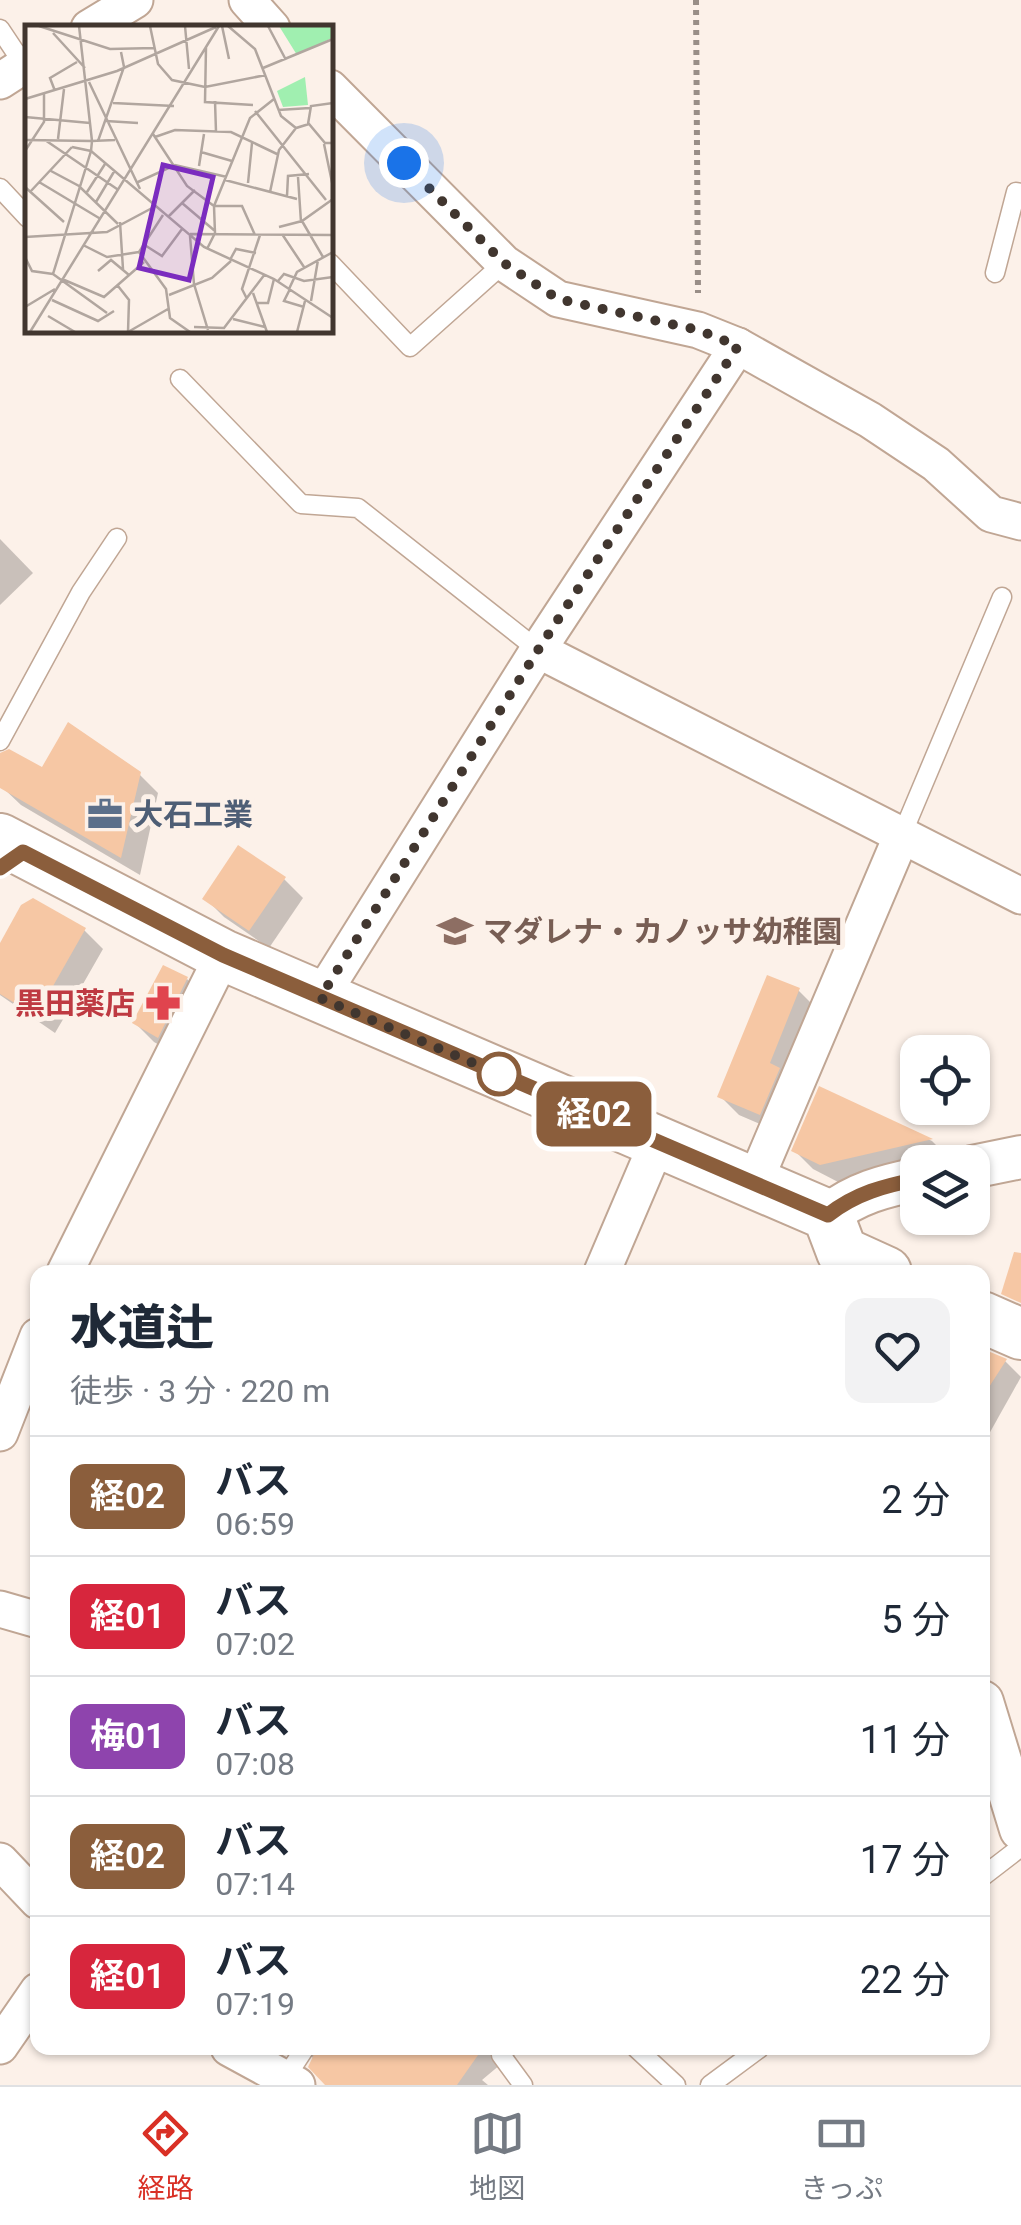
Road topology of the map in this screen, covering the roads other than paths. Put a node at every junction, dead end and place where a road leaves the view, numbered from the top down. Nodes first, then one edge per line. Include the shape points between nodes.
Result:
1 (136, 0) edge
2 (247, 0) edge
3 (98, 25) edge
4 (269, 25) edge
5 (0, 29) edge
6 (17, 70) edge
7 (332, 90) edge
8 (0, 188) edge
9 (1021, 193) edge
10 (25, 215) edge
11 (504, 263) junction
12 (332, 265) edge
13 (996, 273) dead end
14 (738, 346) junction
15 (180, 379) dead end
16 (1021, 522) edge
17 (116, 538) dead end
18 (1002, 597) dead end
19 (538, 650) junction
20 (0, 741) edge
21 (901, 837) junction
22 (8, 853) edge
23 (1021, 896) edge
24 (223, 955) junction
25 (320, 998) junction
26 (658, 1141) junction
27 (1021, 1157) edge
28 (990, 1163) edge
29 (755, 1182) junction
30 (900, 1183) edge
31 (851, 1253) edge
32 (68, 1265) edge
33 (605, 1265) edge
34 (990, 1320) edge
35 (1021, 1334) edge
36 (30, 1348) edge
37 (7, 1383) edge
38 (0, 1433) edge
39 (0, 1609) edge
40 (30, 1618) edge
41 (990, 1732) edge
42 (1021, 1829) edge
43 (1021, 1847) edge
44 (0, 1862) edge
45 (990, 1872) edge
46 (30, 1893) edge
47 (30, 2003) edge
48 (0, 2046) edge
49 (242, 2055) edge
50 (302, 2055) edge
51 (502, 2055) edge
52 (644, 2055) edge
53 (751, 2055) edge
54 (291, 2081) edge
55 (523, 2085) edge
56 (676, 2085) edge
57 (710, 2085) edge

1 - 3 street
2 - 4 street
5 - 6 lane
7 - 11 street
8 - 10 lane
9 - 13 lane via 1016,192
11 - 12 lane via 410,347
11 - 14 street via 558,299 698,330
14 - 16 street via 870,420 936,464 991,514
14 - 19 street
15 - 19 lane via 301,504 358,508
17 - 20 lane
18 - 21 lane
19 - 21 street
19 - 25 street
21 - 23 street
21 - 29 street
22 - 24 main road
24 - 25 main road
24 - 32 street
25 - 26 main road
26 - 29 main road
26 - 33 street
27 - 28 street
29 - 31 main road
30 - 31 street via 848,1199
34 - 35 main road
36 - 37 street
37 - 38 street
39 - 40 street
41 - 42 street
43 - 45 lane
44 - 46 street
47 - 48 street
49 - 54 street
50 - 54 lane
51 - 55 lane
52 - 56 lane
53 - 57 lane

